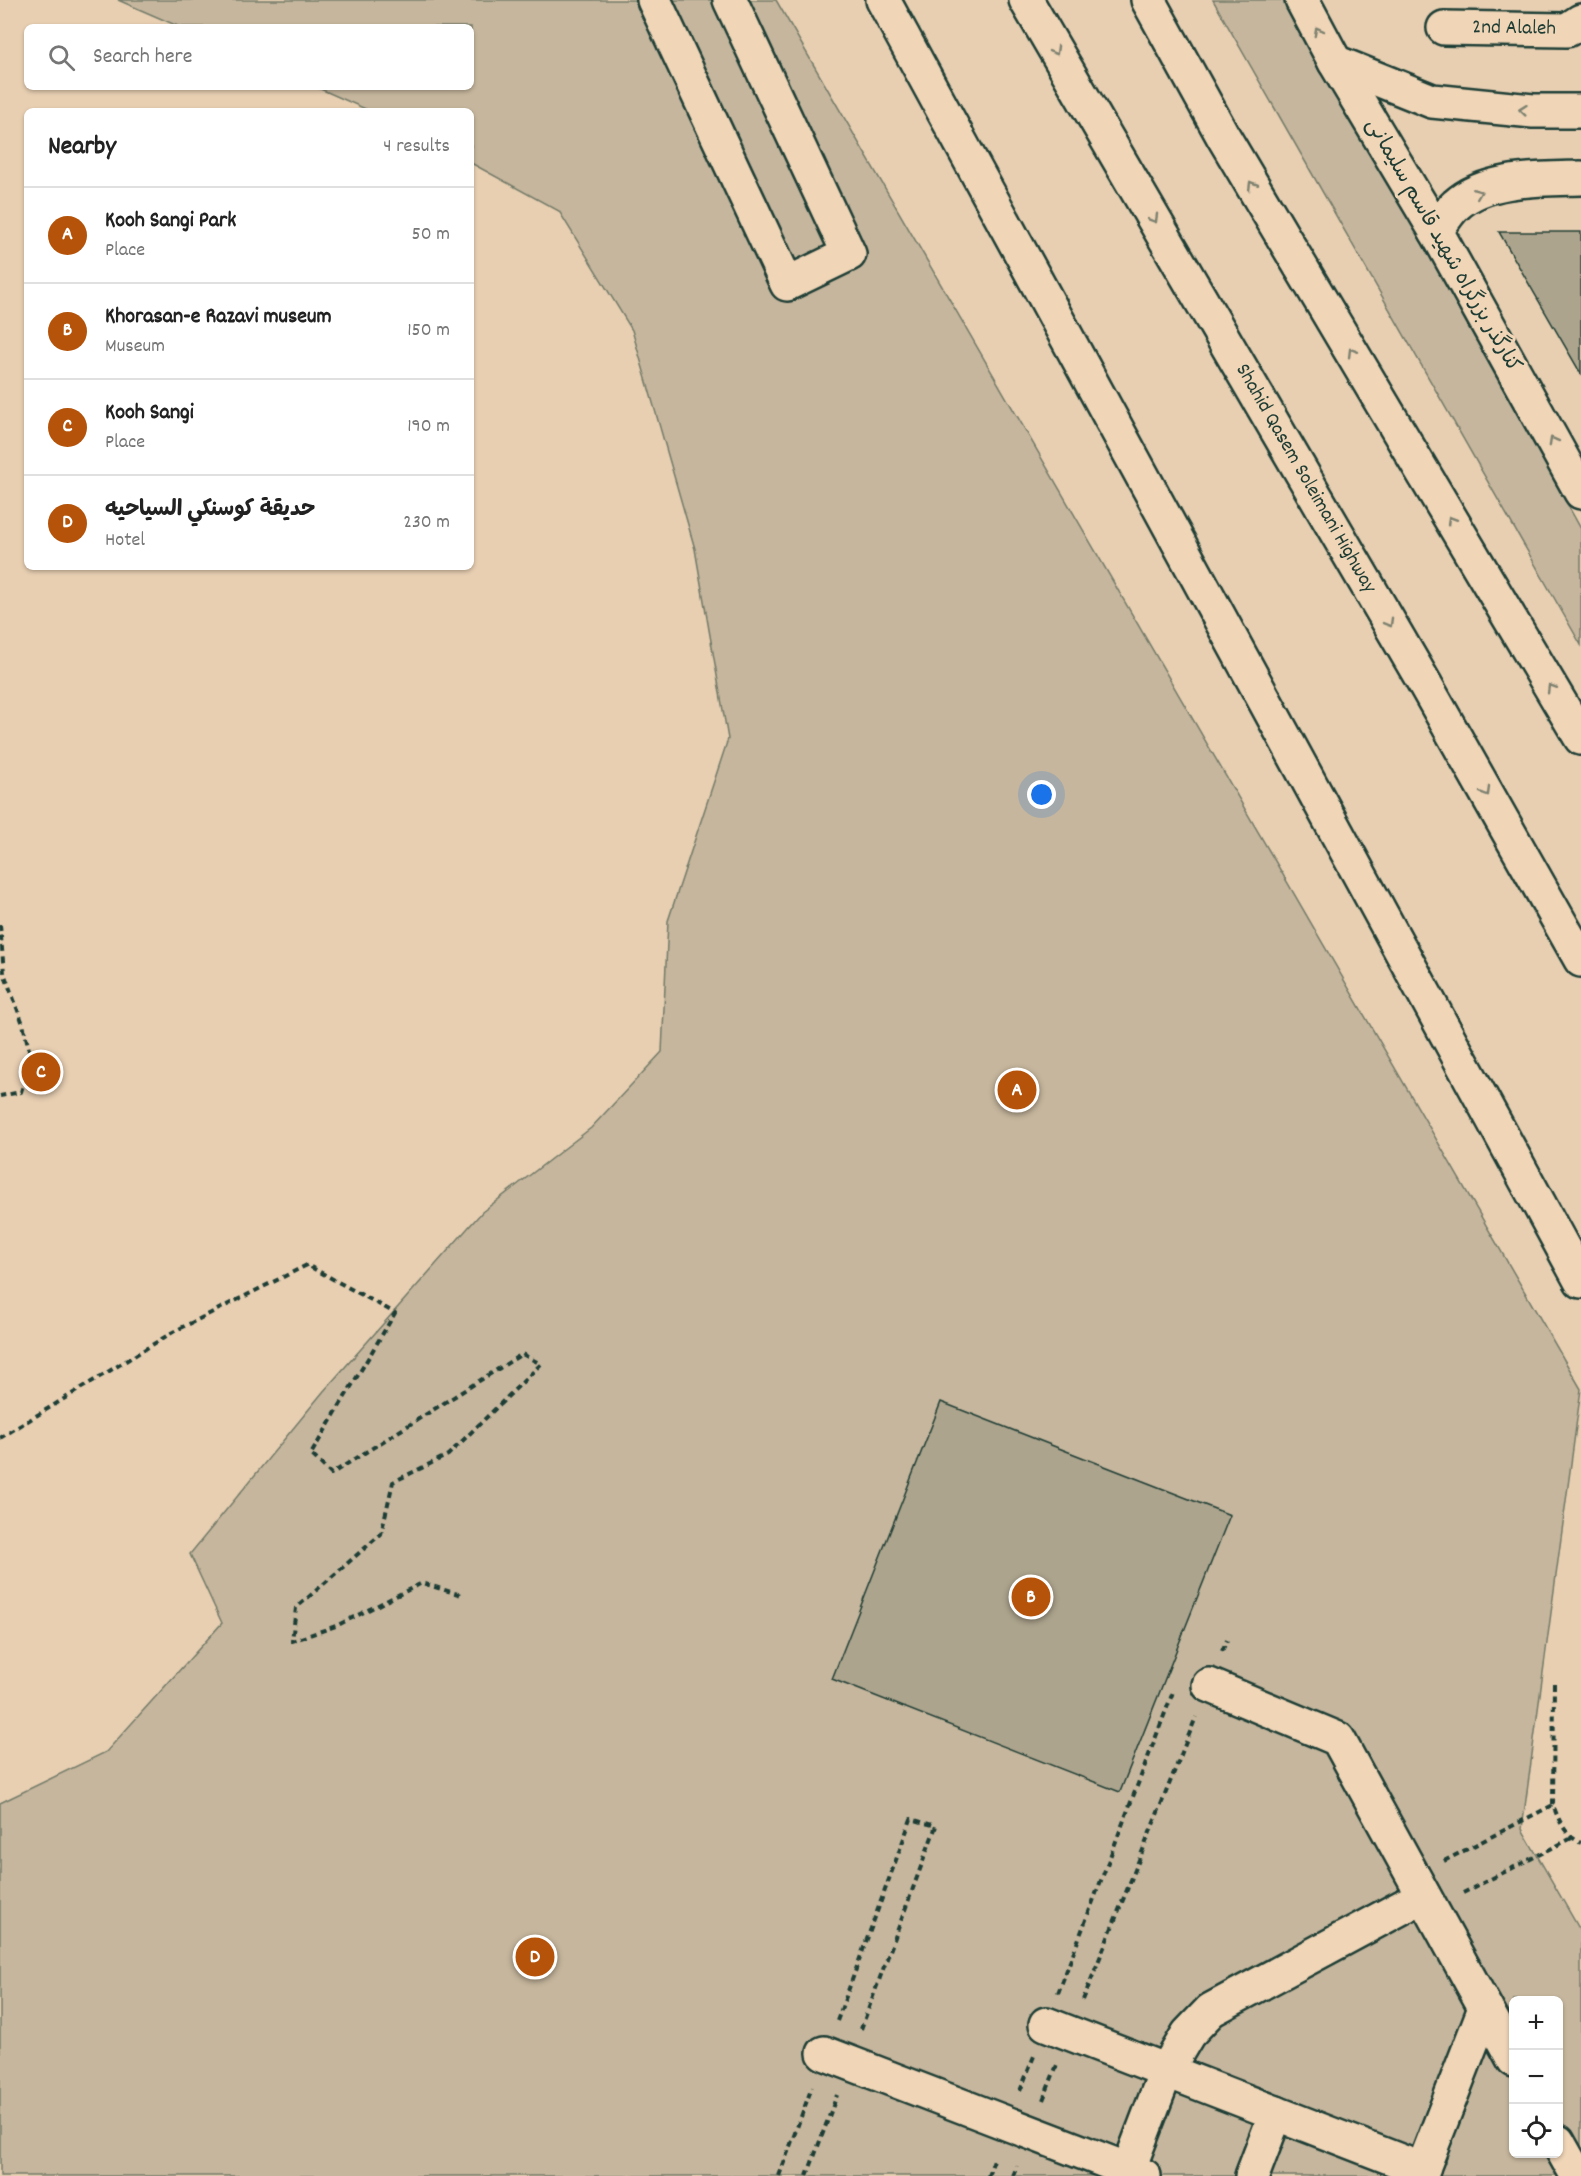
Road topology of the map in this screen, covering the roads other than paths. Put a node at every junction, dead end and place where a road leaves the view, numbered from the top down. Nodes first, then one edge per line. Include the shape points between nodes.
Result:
1 (654, 0) edge
2 (730, 0) edge
3 (883, 0) edge
4 (1026, 0) edge
5 (1148, 0) edge
6 (1302, 0) edge
7 (1581, 21) edge
8 (1444, 28) dead end
9 (1335, 62) junction
10 (1581, 111) edge
11 (1581, 178) edge
12 (1436, 231) junction
13 (1581, 492) edge
14 (1581, 738) edge
15 (1581, 960) edge
16 (1581, 1281) edge
17 (1209, 1685) road end
18 (1423, 1894) junction
19 (1485, 2008) junction
20 (1058, 2029) road end
21 (1509, 2051) edge
22 (837, 2058) road end
23 (1167, 2071) junction
24 (1276, 2113) junction
25 (1563, 2151) edge
26 (1421, 2173) edge
27 (1133, 2174) edge
28 (1252, 2176) edge
29 (1577, 2176) edge

1 - 2 main road via 788,284 849,254
3 - 16 main road
4 -> 15 main road, Shahid Qasem Soleimani Highway
14 -> 5 main road via 1222,136
9 -> 6 main road, کنارگذر بزرگراه شهید قاسم سلیمانی
7 - 8 main road, 2nd Alaleh via 1567,30
10 -> 9 main road via 1533,111 1432,101
9 - 12 main road, کنارگذر بزرگراه شهید قاسم سلیمانی
12 -> 11 main road via 1455,206 1473,193 1518,180
13 -> 12 main road, کنارگذر بزرگراه شهید قاسم سلیمانی
17 - 18 main road via 1338,1739
18 - 19 main road
18 - 23 main road via 1212,2010 1188,2034
19 - 21 main road
19 - 26 main road
20 - 23 main road
22 - 27 main road
23 - 24 main road
23 - 27 main road
24 - 26 main road
24 - 28 main road
25 - 29 main road

